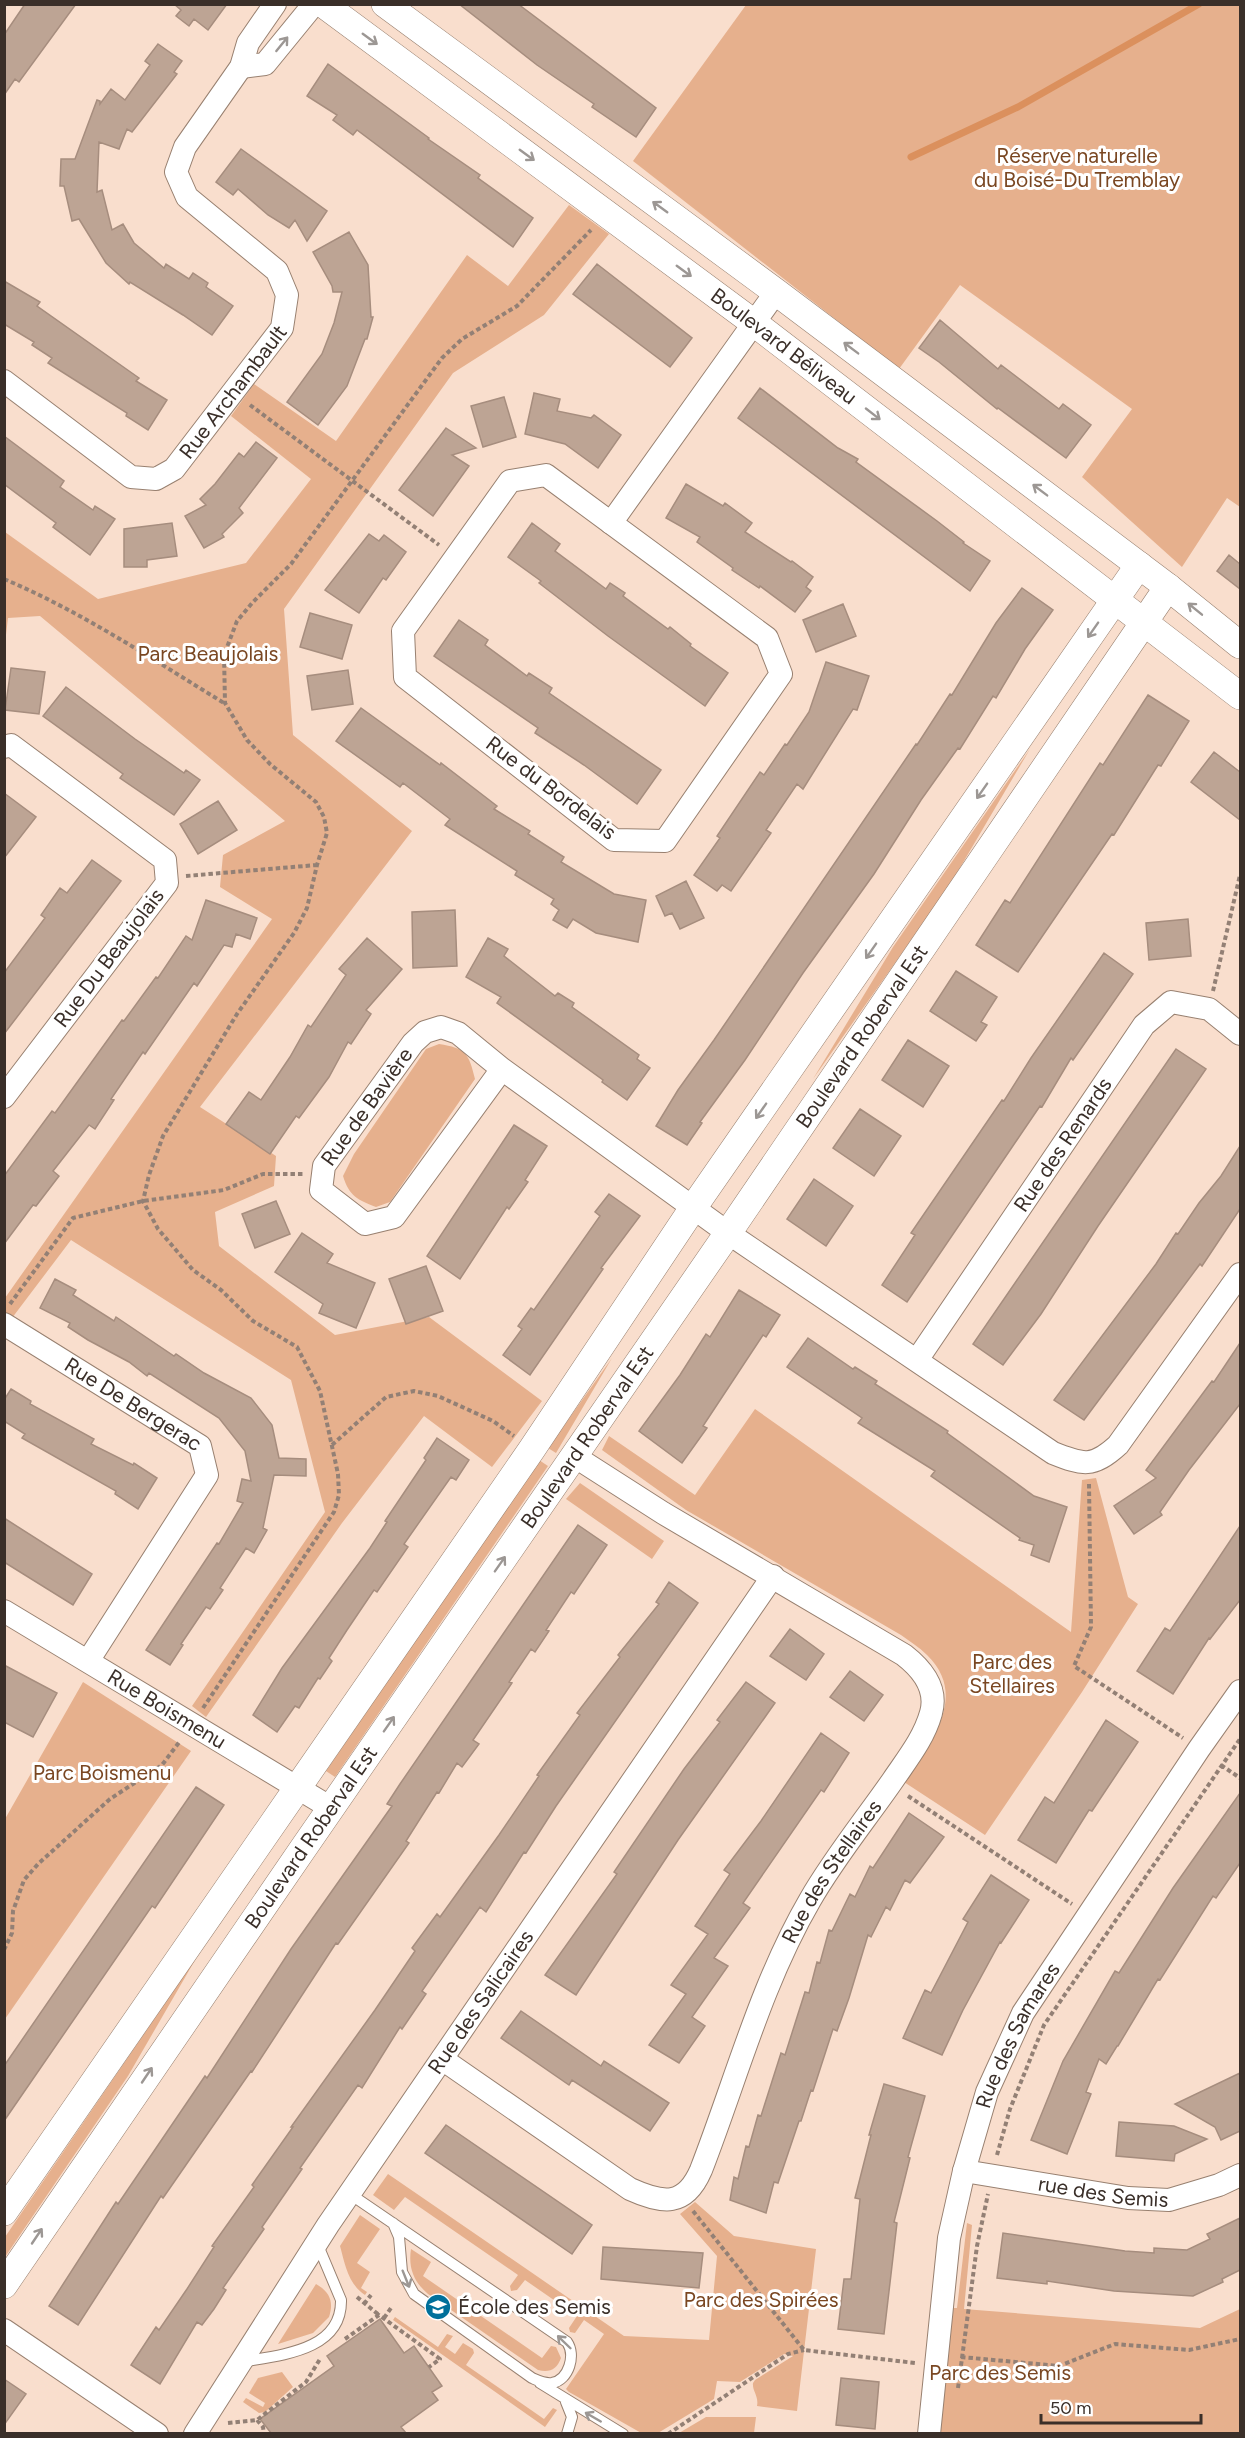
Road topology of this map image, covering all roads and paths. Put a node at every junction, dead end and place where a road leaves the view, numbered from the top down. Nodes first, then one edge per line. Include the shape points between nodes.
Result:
1 (275, 4) edge
2 (314, 4) edge
3 (323, 4) edge
4 (385, 4) edge
5 (241, 68) junction
6 (606, 214) junction
7 (776, 292) junction
8 (754, 323) junction
9 (4, 381) edge
10 (233, 392) junction
11 (352, 480) junction
12 (611, 523) junction
13 (456, 557) junction
14 (1139, 566) junction
15 (4, 579) edge
16 (1168, 587) junction
17 (1114, 600) junction
18 (1145, 624) junction
19 (1240, 645) edge
20 (1240, 696) edge
21 (225, 703) junction
22 (4, 747) edge
23 (316, 865) junction
24 (1240, 875) edge
25 (166, 878) junction
26 (1209, 1009) junction
27 (1240, 1034) edge
28 (502, 1069) junction
29 (4, 1097) edge
30 (323, 1174) junction
31 (143, 1201) junction
32 (693, 1208) junction
33 (728, 1233) junction
34 (1240, 1274) edge
35 (4, 1312) edge
36 (4, 1324) edge
37 (917, 1360) junction
38 (331, 1446) junction
39 (532, 1449) junction
40 (574, 1456) junction
41 (1089, 1462) junction
42 (772, 1576) junction
43 (4, 1611) edge
44 (88, 1661) junction
45 (1240, 1691) edge
46 (192, 1724) junction
47 (1240, 1739) edge
48 (1199, 1749) junction
49 (1222, 1765) junction
50 (1240, 1778) edge
51 (890, 1784) junction
52 (297, 1787) junction
53 (331, 1808) junction
54 (1088, 1914) junction
55 (4, 1950) edge
56 (442, 2059) junction
57 (964, 2171) junction
58 (1240, 2175) edge
59 (991, 2177) junction
60 (350, 2194) junction
61 (681, 2196) junction
62 (4, 2212) edge
63 (393, 2223) junction
64 (317, 2243) junction
65 (4, 2285) edge
66 (371, 2295) dead end
67 (364, 2304) dead end
68 (391, 2308) dead end
69 (384, 2318) junction
70 (4, 2330) edge
71 (1240, 2339) edge
72 (340, 2343) dead end
73 (804, 2350) junction
74 (323, 2355) dead end
75 (961, 2357) junction
76 (241, 2362) junction
77 (936, 2366) junction
78 (429, 2367) dead end
79 (532, 2378) junction
80 (958, 2390) dead end
81 (564, 2400) junction
82 (257, 2420) junction
83 (198, 2430) edge
84 (157, 2433) edge
85 (264, 2433) edge
86 (567, 2433) edge
87 (623, 2433) edge
88 (668, 2433) edge
89 (929, 2433) edge

1 - 5 street, Rue Archambault via 248,43
5 -> 2 street via 266,64
3 -> 6 street, Boulevard Béliveau
7 -> 4 street, Boulevard Béliveau
5 - 10 street, Rue Archambault via 185,147 176,172 187,197 277,271 287,295 282,327
6 -> 8 street, Boulevard Béliveau
6 - 11 path via 517,306 462,339 442,358
7 - 8 street
14 -> 7 street, Boulevard Béliveau
8 - 12 street
8 -> 17 street, Boulevard Béliveau
9 - 10 street, Rue Archambault via 131,477 156,479 174,469
10 - 11 path
11 - 13 path
11 - 21 path via 291,564 237,621 224,655
12 - 13 street, Rue du Bordelais via 546,475 510,481
12 - 13 street, Rue du Bordelais via 767,638 781,674 665,841 614,840 405,677 403,631
14 - 16 street, Boulevard Béliveau
14 - 17 street, Boulevard Roberval Est
15 - 21 path via 96,624
16 - 18 street, Boulevard Roberval Est
19 -> 16 street, Boulevard Béliveau
17 - 18 street, Boulevard Béliveau
17 -> 32 street, Boulevard Roberval Est
18 - 20 street, Boulevard Béliveau
18 - 33 street, Boulevard Roberval Est
21 - 23 path via 247,740 315,802 324,817 327,833
22 - 25 street, Rue Du Beaujolais via 11,745 165,860
23 - 25 path
23 - 31 path via 307,908 294,933 237,1014 163,1136
24 - 26 path
25 - 29 street, Rue Du Beaujolais via 167,883
26 - 27 street, Rue des Renards
26 - 37 street, Rue des Renards via 1171,1002 1144,1025
28 - 30 street, Rue de Bavière via 458,1033 441,1027 425,1032 324,1166
28 - 30 street, Rue de Bavière via 394,1217 365,1224 321,1190
28 - 32 street, Rue de Bavière
30 - 31 path via 263,1174 224,1190
31 - 35 path via 73,1218
31 - 38 path via 158,1229 193,1270 221,1290 253,1322 297,1347 320,1391
32 - 33 street, Rue de Bavière
32 - 39 street, Boulevard Roberval Est
33 - 37 street
33 - 40 street, Boulevard Roberval Est
34 - 41 street via 1118,1445 1103,1459
36 - 44 street, Rue De Bergerac via 200,1446 207,1475
37 - 41 street via 1053,1453
38 - 39 path via 386,1397 414,1390 438,1396 493,1421
38 - 46 path via 339,1474 334,1512
39 - 52 street, Boulevard Roberval Est
40 - 42 street, Rue des Stellaires
53 -> 40 street, Boulevard Roberval Est
41 - 48 path via 1091,1627 1074,1666
42 - 51 street, Rue des Stellaires via 896,1649 918,1665 928,1679 932,1710 917,1745
42 - 56 street, Rue des Salicaires
43 - 44 street, Rue Boismenu
44 - 46 street, Rue Boismenu
45 - 48 street, Rue des Samares
46 - 52 street, Rue Boismenu
46 - 55 path via 162,1765 110,1799 24,1880 13,1911 12,1933
47 - 49 path
48 - 49 path
48 - 54 street, Rue des Samares
49 - 50 path
49 - 59 path via 1044,2025 1010,2109
51 - 54 path
51 - 61 street, Rue des Stellaires via 796,1925 758,2012 701,2170 690,2190
52 - 53 street, Rue Boismenu
52 - 62 street, Boulevard Roberval Est
65 -> 53 street, Boulevard Roberval Est
54 - 57 street, Rue des Samares via 1023,2013 987,2092
56 - 60 street, Rue des Salicaires
56 - 61 street via 630,2189 662,2200
57 - 59 street, rue des Semis
57 - 77 street, Rue des Samares via 949,2238
58 - 59 street, rue des Semis via 1169,2200 1128,2198
59 - 75 path
60 - 63 lane
60 - 64 street, Rue des Salicaires
61 - 73 path
63 -> 79 lane via 399,2237 402,2272 414,2294
79 -> 63 lane via 546,2383 562,2377 572,2360 567,2342
64 - 76 street, Rue des Salicaires
64 - 76 lane via 340,2293 342,2309 336,2326 309,2347
66 - 67 path
68 - 69 path
69 - 72 path via 379,2315
69 - 78 path via 440,2359
70 - 84 street
71 - 75 path via 1189,2350 1115,2344 1059,2366
73 - 77 path
73 - 88 path via 788,2354
74 - 82 path via 306,2382
75 - 80 path
76 - 83 street, Rue des Salicaires
77 - 89 street, Rue des Samares
79 - 81 lane
81 - 86 lane via 572,2412
87 -> 81 lane
82 - 83 path
82 - 85 path via 264,2426

